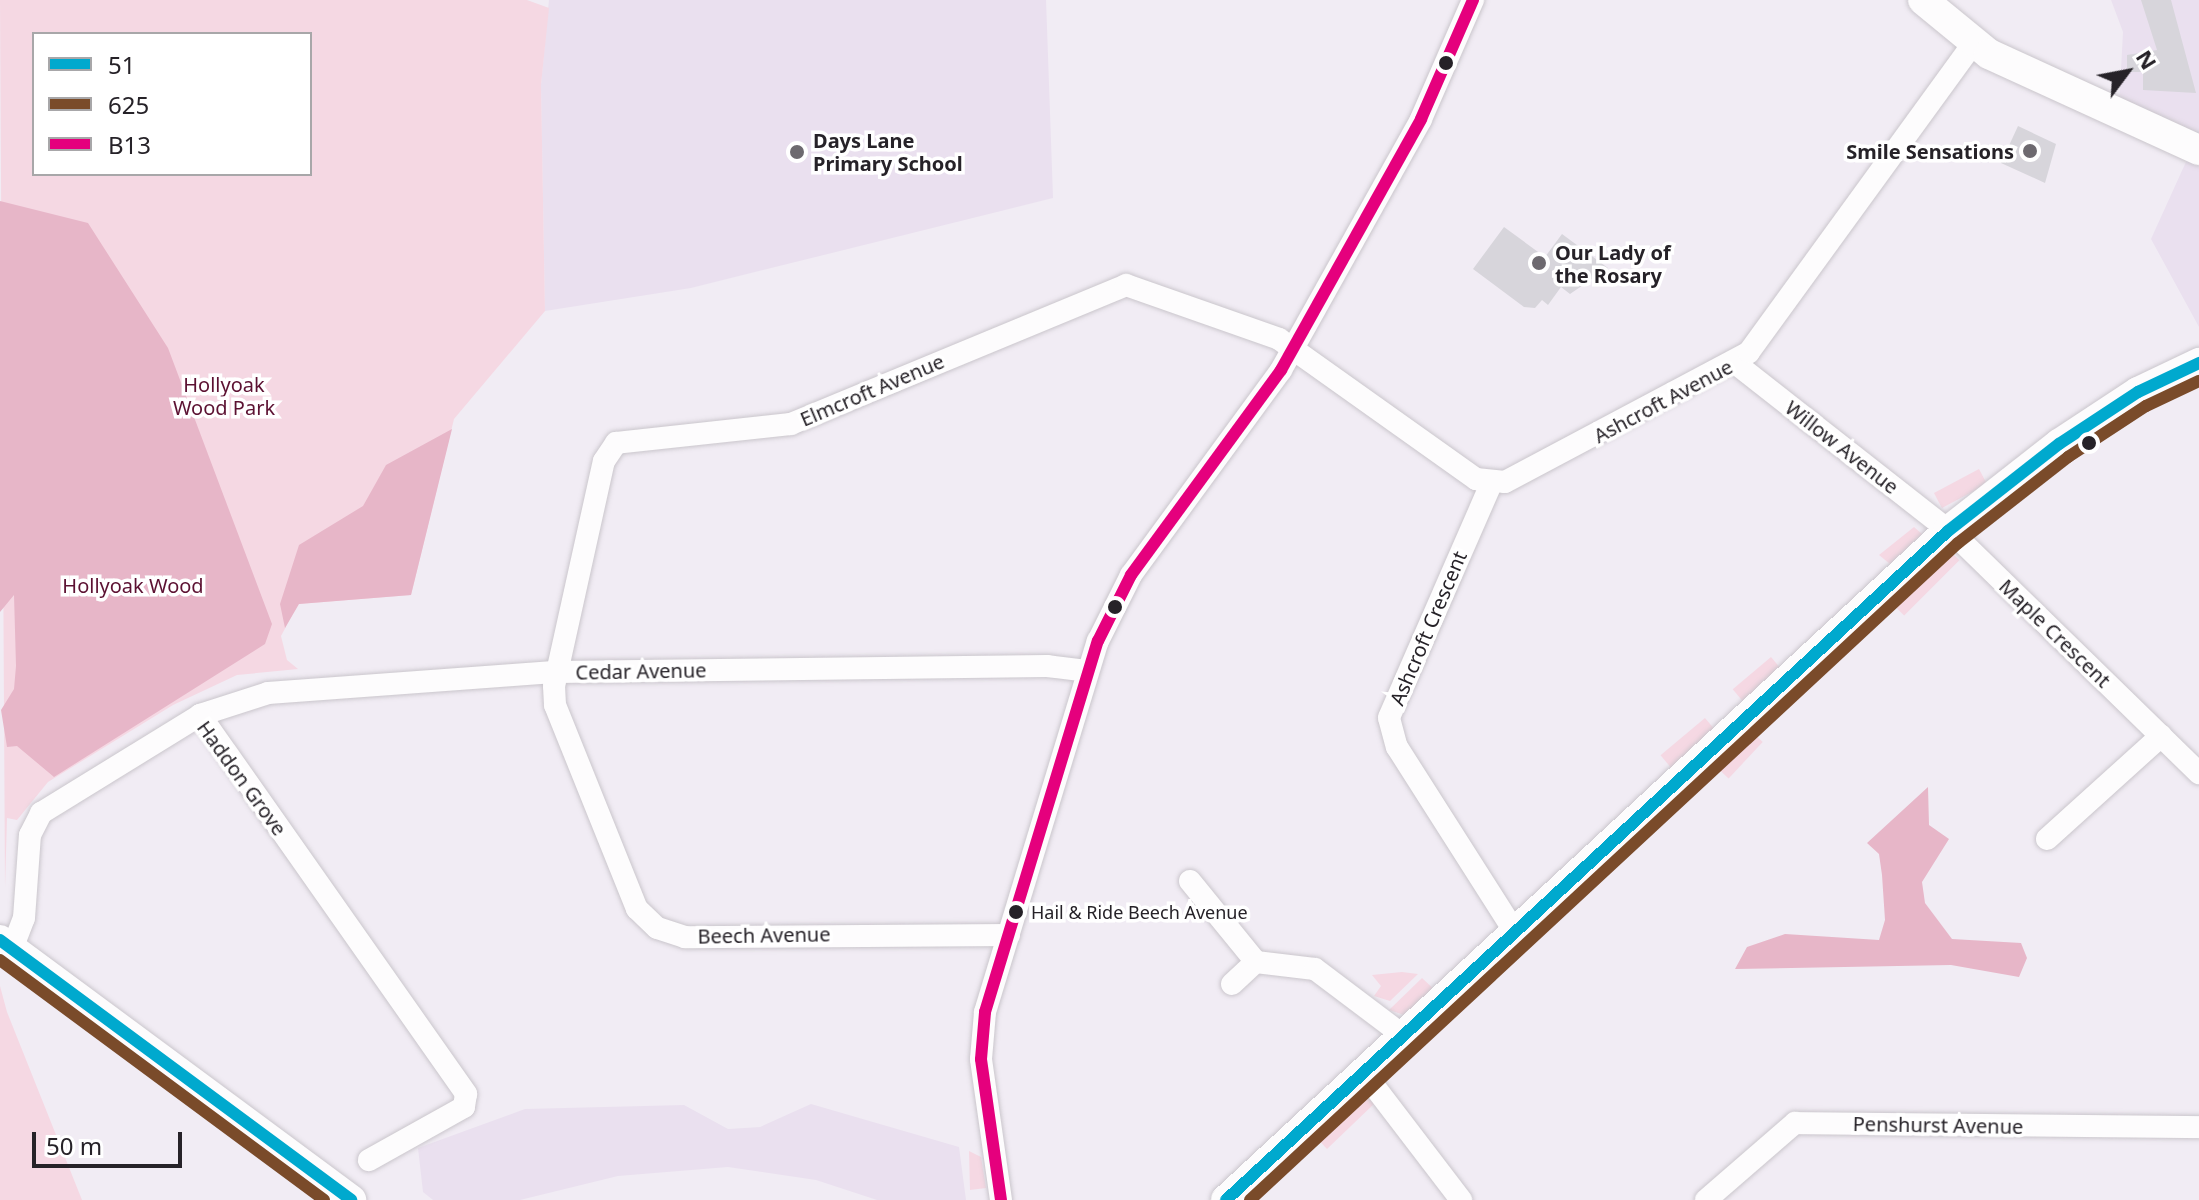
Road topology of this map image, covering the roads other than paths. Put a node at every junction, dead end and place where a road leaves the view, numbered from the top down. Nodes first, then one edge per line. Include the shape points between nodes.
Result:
1 (1473, 0) edge
2 (1923, 0) edge
3 (1973, 44) junction
4 (2199, 150) edge
5 (1292, 349) junction
6 (1735, 363) junction
7 (2199, 363) edge
8 (1491, 484) junction
9 (1948, 531) junction
10 (1087, 671) junction
11 (557, 672) junction
12 (200, 715) junction
13 (2161, 736) junction
14 (2199, 773) edge
15 (2047, 839) dead end
16 (1190, 881) dead end
17 (1516, 934) junction
18 (1009, 935) junction
19 (6, 945) edge
20 (1256, 962) junction
21 (1232, 984) dead end
22 (1404, 1036) junction
23 (1364, 1073) junction
24 (2199, 1127) edge
25 (369, 1160) dead end
26 (351, 1200) edge
27 (1001, 1200) edge
28 (1226, 1200) edge
29 (1461, 1200) edge
30 (1706, 1200) edge

1 - 5 street via 1421,119
2 - 3 street
3 - 4 street
3 - 6 street, Ashcroft Avenue via 1766,334
5 - 8 street
5 - 10 street via 1267,393 1126,582
5 - 11 street, Elmcroft Avenue via 1126,285 791,424 622,440 604,461
6 - 8 street, Ashcroft Avenue via 1522,476
6 - 9 street, Willow Avenue
7 - 9 street via 2138,392 2059,444
8 - 17 street, Ashcroft Crescent via 1389,718 1397,747
9 - 13 street, Maple Crescent
9 - 17 street
10 - 11 street, Cedar Avenue via 1047,666
10 - 18 street
11 - 12 street, Cedar Avenue via 268,693
11 - 18 street, Beech Avenue via 555,705 631,896 657,928 685,937
12 - 19 street, Haddon Grove via 41,813 30,835 24,918
12 - 25 street, Haddon Grove via 466,1094 464,1107 401,1137
13 - 14 street, Maple Crescent
13 - 15 street
16 - 20 street
17 - 22 street
18 - 27 street via 981,1039
19 - 26 street
20 - 21 street
20 - 22 street via 1324,972
22 - 23 street
23 - 28 street
23 - 29 street
24 - 30 street, Penshurst Avenue via 1795,1123

